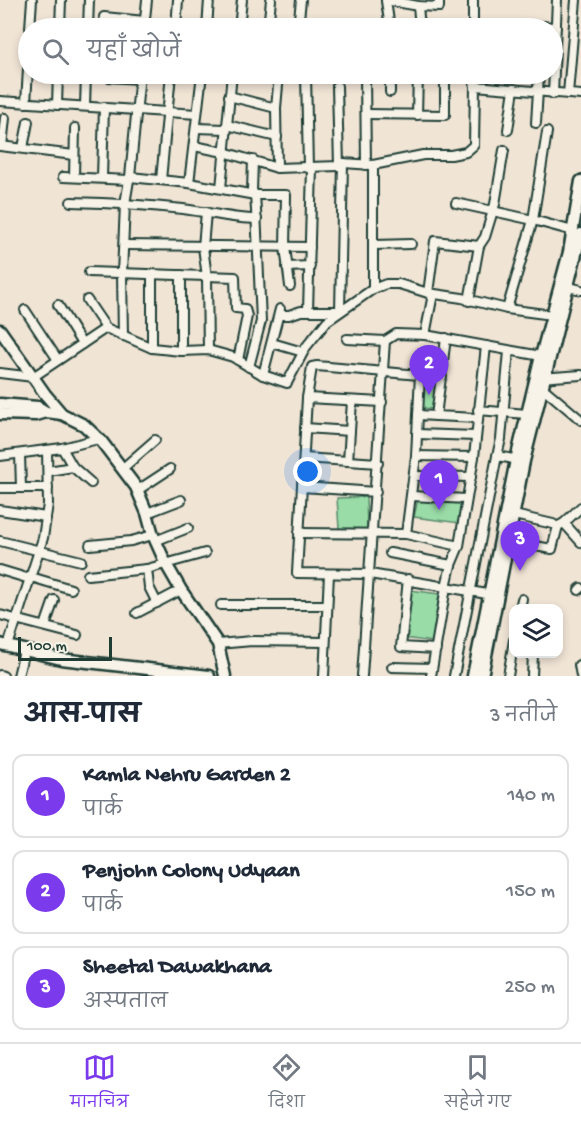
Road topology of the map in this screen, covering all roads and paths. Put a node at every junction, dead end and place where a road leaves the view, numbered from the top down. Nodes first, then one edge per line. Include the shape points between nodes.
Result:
1 (32, 0) edge
2 (61, 0) edge
3 (89, 0) edge
4 (147, 0) edge
5 (178, 0) edge
6 (210, 0) edge
7 (242, 0) edge
8 (271, 0) edge
9 (301, 0) edge
10 (439, 0) edge
11 (473, 0) edge
12 (557, 0) edge
13 (576, 0) edge
14 (386, 1) edge
15 (418, 6) junction
16 (105, 17) dead end
17 (31, 18) edge
18 (60, 18) edge
19 (88, 18) edge
20 (110, 18) edge
21 (146, 18) edge
22 (177, 18) edge
23 (208, 18) edge
24 (240, 18) edge
25 (269, 18) edge
26 (299, 18) edge
27 (389, 18) edge
28 (419, 18) edge
29 (473, 18) edge
30 (556, 18) edge
31 (27, 84) edge
32 (58, 84) edge
33 (86, 84) edge
34 (138, 84) edge
35 (170, 84) edge
36 (201, 84) edge
37 (231, 84) edge
38 (278, 84) edge
39 (306, 84) edge
40 (365, 84) edge
41 (390, 84) edge
42 (418, 84) edge
43 (446, 84) edge
44 (539, 84) edge
45 (553, 84) edge
46 (337, 86) dead end
47 (475, 86) joint
48 (514, 89) junction
49 (390, 92) dead end
50 (539, 92) junction
51 (553, 94) junction
52 (568, 94) junction
53 (581, 95) edge
54 (229, 96) junction
55 (0, 101) edge
56 (26, 103) junction
57 (57, 105) junction
58 (85, 106) junction
59 (105, 107) junction
60 (276, 108) junction
61 (136, 110) junction
62 (166, 113) junction
63 (197, 114) junction
64 (366, 114) junction
65 (417, 115) junction
66 (5, 118) dead end
67 (28, 122) dead end
68 (536, 123) dead end
69 (227, 127) junction
70 (75, 128) dead end
71 (196, 128) junction
72 (508, 130) dead end
73 (547, 132) dead end
74 (277, 137) junction
75 (1, 146) edge
76 (194, 146) junction
77 (23, 148) junction
78 (504, 150) dead end
79 (224, 152) junction
80 (74, 155) junction
81 (253, 160) junction
82 (341, 165) junction
83 (369, 165) junction
84 (277, 168) junction
85 (310, 168) junction
86 (63, 177) dead end
87 (74, 177) junction
88 (102, 178) junction
89 (129, 178) junction
90 (161, 180) junction
91 (189, 183) junction
92 (581, 185) edge
93 (221, 188) junction
94 (255, 195) junction
95 (71, 202) dead end
96 (456, 203) dead end
97 (125, 204) junction
98 (492, 210) junction
99 (206, 212) junction
100 (257, 219) junction
101 (533, 220) junction
102 (577, 232) edge
103 (411, 244) dead end
104 (124, 245) junction
105 (374, 245) junction
106 (479, 246) junction
107 (203, 247) junction
108 (258, 247) junction
109 (285, 247) junction
110 (310, 247) junction
111 (310, 266) junction
112 (287, 267) junction
113 (89, 272) dead end
114 (122, 274) junction
115 (152, 274) junction
116 (181, 275) junction
117 (207, 277) junction
118 (290, 286) dead end
119 (564, 286) junction
120 (373, 289) junction
121 (581, 290) edge
122 (430, 293) junction
123 (87, 300) dead end
124 (469, 301) junction
125 (58, 305) dead end
126 (507, 309) junction
127 (25, 310) dead end
128 (308, 310) junction
129 (340, 311) junction
130 (552, 315) junction
131 (106, 328) junction
132 (0, 330) edge
133 (425, 335) junction
134 (123, 336) junction
135 (446, 338) junction
136 (347, 339) dead end
137 (385, 341) junction
138 (272, 343) junction
139 (82, 344) junction
140 (486, 346) junction
141 (152, 348) junction
142 (208, 350) junction
143 (181, 351) junction
144 (509, 351) junction
145 (303, 352) junction
146 (541, 356) junction
147 (58, 360) junction
148 (238, 360) junction
149 (249, 367) junction
150 (382, 371) junction
151 (0, 373) edge
152 (420, 374) junction
153 (263, 375) junction
154 (581, 375) edge
155 (33, 377) junction
156 (442, 377) junction
157 (541, 381) junction
158 (307, 398) junction
159 (352, 400) junction
160 (382, 402) junction
161 (0, 404) edge
162 (503, 411) junction
163 (46, 412) junction
164 (0, 414) edge
165 (62, 414) junction
166 (478, 414) junction
167 (527, 414) junction
168 (418, 416) junction
169 (436, 416) junction
170 (581, 420) edge
171 (305, 428) junction
172 (350, 431) junction
173 (417, 434) junction
174 (476, 436) junction
175 (98, 439) junction
176 (155, 440) dead end
177 (62, 448) junction
178 (48, 450) junction
179 (20, 454) junction
180 (0, 456) edge
181 (416, 456) junction
182 (497, 456) junction
183 (304, 458) junction
184 (474, 458) junction
185 (348, 461) junction
186 (520, 461) junction
187 (378, 463) junction
188 (73, 467) junction
189 (123, 468) junction
190 (170, 469) dead end
191 (48, 471) junction
192 (414, 476) junction
193 (471, 477) junction
194 (91, 483) dead end
195 (0, 488) edge
196 (21, 488) junction
197 (48, 488) junction
198 (302, 488) junction
199 (138, 490) junction
200 (376, 492) junction
201 (412, 496) junction
202 (466, 499) junction
203 (181, 500) dead end
204 (581, 507) edge
205 (0, 510) edge
206 (147, 513) junction
207 (514, 515) junction
208 (46, 517) junction
209 (564, 523) junction
210 (553, 524) dead end
211 (188, 528) dead end
212 (299, 533) junction
213 (372, 533) junction
214 (406, 534) junction
215 (154, 538) junction
216 (0, 541) edge
217 (581, 542) edge
218 (90, 545) dead end
219 (459, 546) junction
220 (535, 546) dead end
221 (40, 549) junction
222 (205, 553) dead end
223 (390, 553) dead end
224 (500, 560) junction
225 (81, 561) dead end
226 (166, 564) junction
227 (451, 565) junction
228 (147, 569) junction
229 (0, 570) edge
230 (329, 574) junction
231 (370, 574) junction
232 (88, 575) dead end
233 (31, 578) junction
234 (408, 579) junction
235 (446, 587) junction
236 (71, 590) dead end
237 (181, 590) junction
238 (470, 591) junction
239 (493, 595) junction
240 (522, 599) dead end
241 (54, 600) dead end
242 (157, 603) junction
243 (521, 604) edge
244 (221, 605) dead end
245 (326, 605) junction
246 (137, 613) dead end
247 (0, 615) edge
248 (16, 619) junction
249 (45, 627) junction
250 (76, 635) dead end
251 (325, 642) junction
252 (218, 644) junction
253 (4, 645) edge
254 (435, 649) junction
255 (24, 651) junction
256 (510, 658) edge
257 (533, 658) edge
258 (581, 664) edge
259 (392, 667) dead end
260 (432, 672) edge
261 (18, 676) edge
262 (209, 676) edge
263 (225, 676) edge
264 (324, 676) edge
265 (362, 676) edge
266 (454, 676) edge
267 (473, 676) edge
268 (482, 676) edge
269 (508, 676) edge
270 (532, 676) edge
271 (581, 676) edge

1 - 17 street
2 - 18 street
3 - 19 street
4 - 21 street
5 - 22 street
6 - 23 street
7 - 24 street
8 - 25 street
9 - 26 street
10 - 15 street via 439,7
11 - 29 street
12 - 30 street
13 - 52 street
14 - 15 street
14 - 27 street
15 - 28 street
16 - 20 street
31 - 56 street
32 - 57 street
33 - 58 street
34 - 61 street
35 - 62 street
36 - 63 street
37 - 54 street
38 - 60 street
39 - 85 street
40 - 64 street
41 - 49 street
42 - 65 street
43 - 65 street via 445,115
44 - 50 street
45 - 51 street
46 - 82 street
47 - 48 street
47 - 83 street via 474,146 466,152
48 - 50 street
48 - 72 street
50 - 51 street
50 - 68 street
51 - 52 street
52 - 53 street
54 - 60 street
54 - 69 street
55 - 56 street
56 - 57 street
57 - 58 street
58 - 59 street
59 - 61 street
59 - 88 street
60 - 74 street
61 - 62 street
61 - 89 street
62 - 63 street
62 - 90 street
63 - 71 street
64 - 65 street
64 - 83 street
66 - 75 street
67 - 77 street
69 - 71 street
69 - 74 street
69 - 79 street
70 - 80 street
71 - 76 street
73 - 101 street
74 - 84 street
75 - 77 street
76 - 79 street
76 - 91 street
77 - 80 street
78 - 98 street
79 - 81 street
79 - 93 street
80 - 87 street
81 - 84 street
81 - 94 street
82 - 83 street
82 - 85 street
82 - 129 street
83 - 105 street
84 - 85 street
85 - 110 street
86 - 87 street
87 - 88 street
88 - 89 street
89 - 90 street
89 - 97 street
90 - 91 street
91 - 93 street
92 - 102 street
93 - 94 street
94 - 100 street
94 - 109 street via 286,195
95 - 97 street
96 - 98 street
97 - 99 street
97 - 104 street
98 - 101 street
98 - 106 street
99 - 100 street
99 - 107 street
100 - 108 street
101 - 102 street
101 - 126 street
102 - 119 street
103 - 105 street
104 - 107 street
104 - 114 street
105 - 120 street
106 - 122 street via 435,241
106 - 124 street
107 - 108 street
107 - 117 street
108 - 109 street
108 - 149 street via 261,321
109 - 110 street
109 - 112 street
110 - 111 street
111 - 112 street
111 - 128 street
112 - 118 street
113 - 114 street
114 - 115 street
114 - 134 street
115 - 116 street
115 - 141 street
116 - 117 street
116 - 143 street
117 - 142 street
117 - 148 street via 235,277 236,308 245,309 247,316
119 - 121 street
119 - 130 street
119 - 157 street
120 - 122 street via 399,284
120 - 129 street
122 - 124 street
122 - 133 street
123 - 131 street
124 - 126 street
125 - 139 street
126 - 130 street
127 - 147 street
128 - 129 street
128 - 138 street via 279,312
129 - 145 street
130 - 146 street
131 - 134 street
131 - 139 street
132 - 155 street
133 - 135 street
133 - 137 street via 396,334
134 - 141 street
135 - 140 street
135 - 156 street
136 - 137 street
137 - 150 street
138 - 145 street
138 - 153 street
139 - 147 street
140 - 144 street
140 - 166 street
141 - 143 street
142 - 143 street
142 - 148 street
144 - 146 street
144 - 162 street
145 - 153 street via 287,383
146 - 157 street
147 - 155 street
148 - 149 street
149 - 153 street
150 - 152 street
150 - 158 street via 315,366 311,369
150 - 160 street
151 - 155 street
152 - 156 street
152 - 168 street
154 - 157 street
155 - 165 street
156 - 169 street
157 - 167 street
157 - 170 street
157 - 186 street
158 - 159 street
158 - 171 street
159 - 160 street
159 - 172 street
160 - 187 street
161 - 163 street via 38,407
162 - 166 street
162 - 167 street
162 - 182 street
163 - 164 street
163 - 165 street
165 - 175 street via 84,425
166 - 169 street
166 - 174 street
167 - 186 street
168 - 169 street
168 - 173 street
171 - 172 street
171 - 183 street
172 - 185 street
173 - 174 street
173 - 181 street
174 - 184 street
175 - 177 street
175 - 189 street
176 - 189 street
177 - 178 street
177 - 188 street
178 - 179 street
178 - 191 street
179 - 180 street
179 - 196 street
181 - 184 street
181 - 192 street
182 - 186 street
182 - 238 street
183 - 185 street
183 - 198 street
184 - 193 street
185 - 187 street
186 - 207 street
186 - 224 street
187 - 200 street
188 - 191 street
188 - 194 street
189 - 199 street
190 - 199 street
191 - 197 street
192 - 193 street
192 - 201 street
193 - 202 street
195 - 196 street
196 - 197 street
197 - 208 street
198 - 200 street
198 - 212 street
199 - 206 street
200 - 213 street
201 - 202 street
201 - 214 street
202 - 219 street
203 - 206 street
204 - 209 street
205 - 208 street
206 - 215 street
207 - 210 street
207 - 224 street
208 - 221 street
209 - 217 street
209 - 220 street via 558,525 556,551
211 - 215 street
212 - 213 street
212 - 230 street via 297,573
213 - 214 street
213 - 231 street
214 - 219 street
215 - 218 street
215 - 226 street
216 - 221 street
219 - 227 street
221 - 225 street
221 - 233 street
222 - 226 street
223 - 227 street
224 - 239 street
226 - 228 street
226 - 237 street
227 - 235 street
228 - 232 street
228 - 242 street via 149,587
229 - 233 street
230 - 231 street
230 - 245 street
231 - 234 street
231 - 265 street
233 - 236 street
233 - 248 street
234 - 235 street
234 - 254 street via 401,647
235 - 238 street
235 - 254 street
237 - 242 street
237 - 252 street
238 - 239 street
238 - 266 street
239 - 267 street
239 - 268 street
240 - 243 street
241 - 249 street
242 - 246 street
244 - 245 street
245 - 251 street
247 - 248 street
248 - 249 street
248 - 253 street
249 - 250 street
251 - 252 street
251 - 264 street
252 - 263 street
253 - 255 street
254 - 260 street
255 - 261 street
255 - 262 street
256 - 269 street
257 - 270 street
258 - 271 street
259 - 260 street

